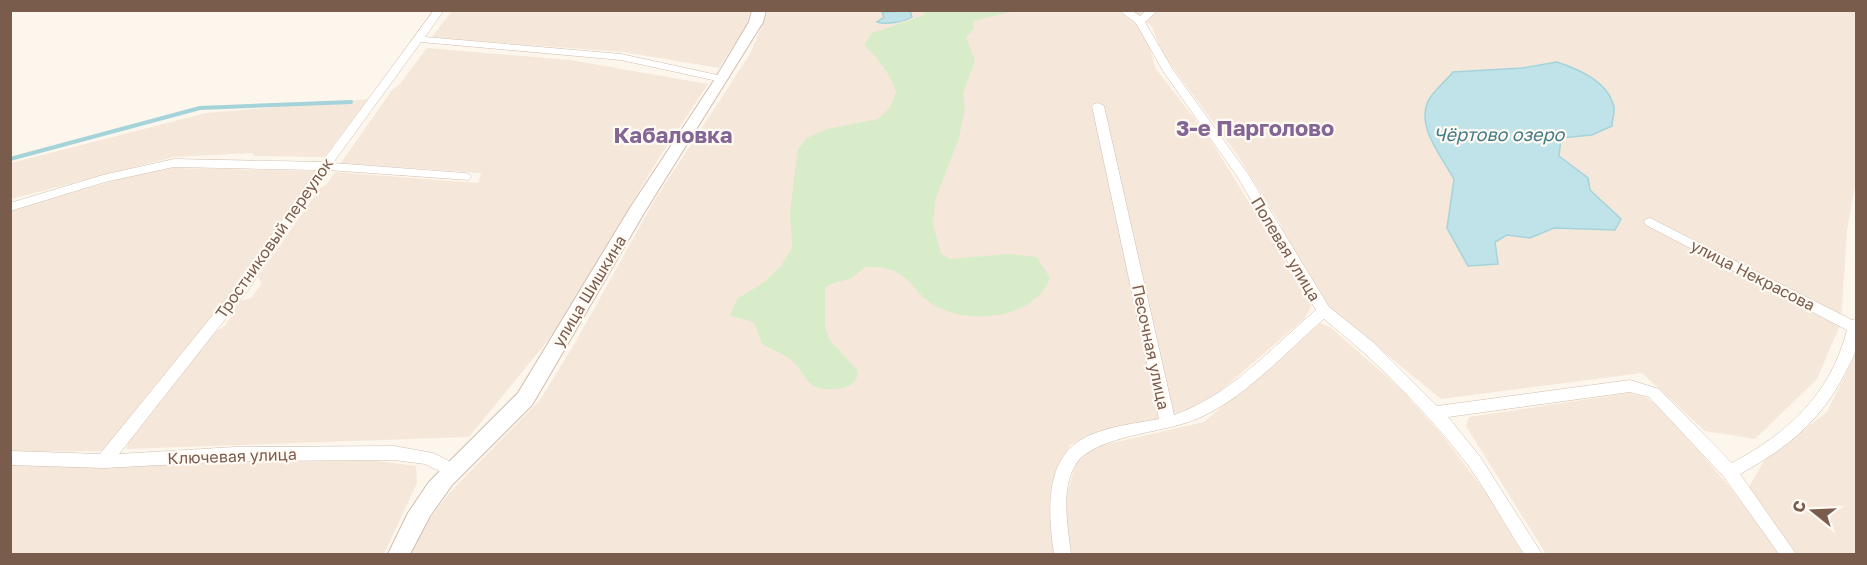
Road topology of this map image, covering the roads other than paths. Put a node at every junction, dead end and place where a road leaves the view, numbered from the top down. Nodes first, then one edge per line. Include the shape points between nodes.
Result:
1 (439, 10) edge
2 (759, 10) edge
3 (1124, 10) edge
4 (1153, 10) edge
5 (1140, 21) junction
6 (418, 39) junction
7 (722, 79) junction
8 (1098, 106) dead end
9 (325, 166) junction
10 (465, 177) dead end
11 (10, 207) edge
12 (1650, 222) dead end
13 (1324, 311) junction
14 (1856, 326) edge
15 (1434, 413) junction
16 (1168, 423) junction
17 (10, 458) edge
18 (104, 461) junction
19 (452, 470) junction
20 (1730, 472) junction
21 (399, 555) edge
22 (1062, 555) edge
23 (1533, 555) edge
24 (1788, 555) edge

1 - 6 street, Тростниковый переулок
2 - 7 street, улица Шишкина via 756,22
3 - 5 street
4 - 5 street
5 - 13 street, Полевая улица via 1168,71 1242,174
6 - 7 street via 621,57
6 - 9 street, Тростниковый переулок
7 - 19 street, улица Шишкина via 636,212 525,399 503,425
8 - 16 street, Песочная улица
9 - 10 street
9 - 11 street via 174,162
9 - 18 street, Тростниковый переулок via 243,286
12 - 14 street, улица Некрасова
13 - 15 street, Полевая улица via 1368,346
13 - 16 street via 1225,398 1198,415
14 - 20 street, улица Некрасова via 1845,358 1820,405 1776,446
15 - 20 street via 1630,386 1654,393
15 - 23 street, Полевая улица via 1475,463
16 - 22 street, Песочная улица via 1097,440 1079,449 1069,464 1058,507
17 - 18 street, Ключевая улица
18 - 19 street, Ключевая улица via 235,454 394,453 427,458
19 - 21 street, улица Шишкина via 412,524
20 - 24 street

